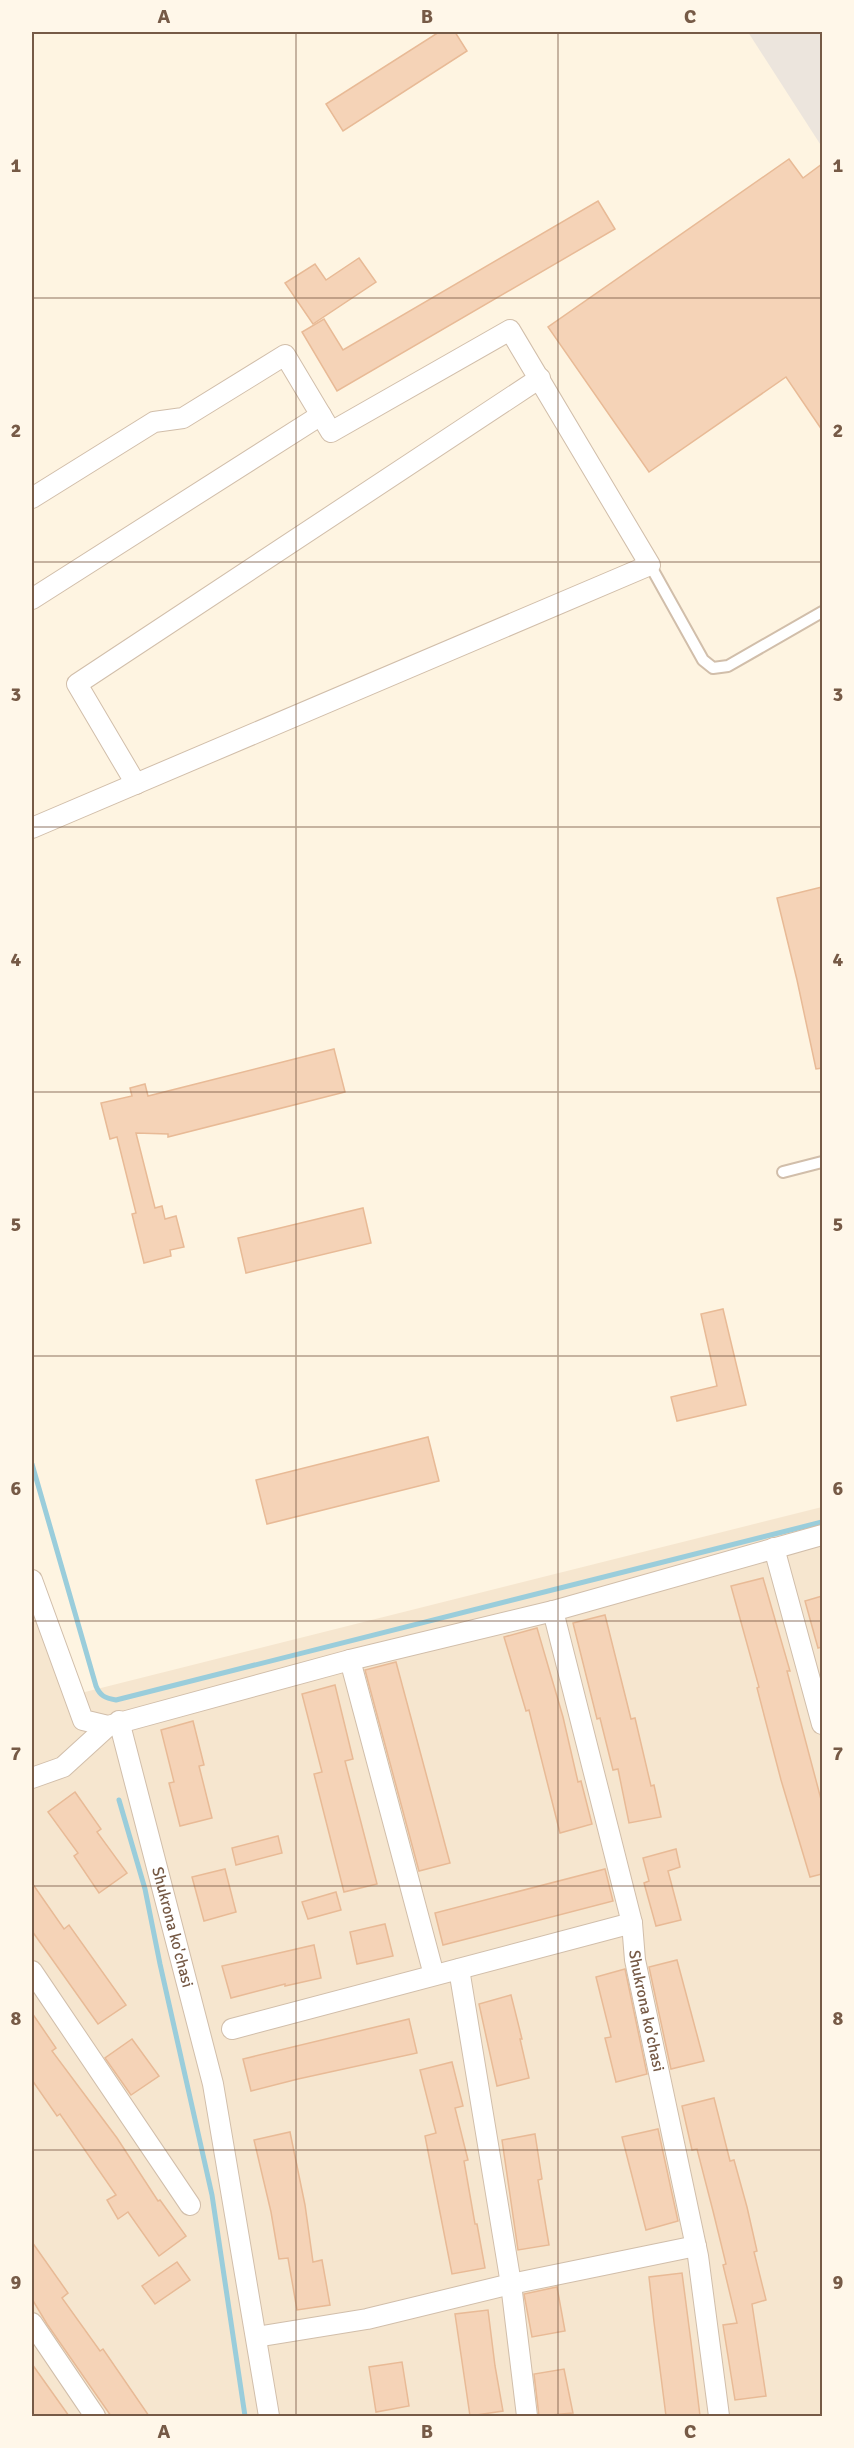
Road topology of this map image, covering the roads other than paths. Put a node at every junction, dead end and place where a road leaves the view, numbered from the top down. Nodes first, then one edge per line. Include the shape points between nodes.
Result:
1 (540, 378) junction
2 (321, 416) junction
3 (32, 498) edge
4 (650, 565) junction
5 (32, 599) edge
6 (822, 612) edge
7 (136, 784) junction
8 (32, 828) edge
9 (822, 1162) edge
10 (783, 1172) dead end
11 (822, 1536) edge
12 (774, 1548) junction
13 (32, 1580) edge
14 (553, 1611) junction
15 (350, 1660) junction
16 (114, 1724) junction
17 (822, 1724) edge
18 (32, 1778) edge
19 (632, 1923) junction
20 (459, 1969) junction
21 (32, 1971) edge
22 (434, 1976) junction
23 (232, 2029) dead end
24 (190, 2205) dead end
25 (696, 2246) junction
26 (511, 2284) junction
27 (32, 2323) edge
28 (256, 2337) junction
29 (95, 2416) edge
30 (269, 2416) edge
31 (527, 2416) edge
32 (719, 2416) edge

1 - 2 street via 510,330 331,432
1 - 4 street
1 - 7 street via 77,684
2 - 3 street via 285,355 183,418 154,422
2 - 5 street
4 - 6 lane via 703,660 712,668 728,666
4 - 7 street
7 - 8 street
9 - 10 lane
11 - 12 street
12 - 14 street
12 - 17 street
13 - 16 street via 83,1720
14 - 15 street
14 - 19 street, Shukrona ko'chasi
15 - 16 street
15 - 22 street
16 - 18 street via 63,1767
16 - 28 street, Shukrona ko'chasi via 213,2084
19 - 20 street
19 - 25 street, Shukrona ko'chasi via 635,1960
20 - 22 street
20 - 26 street
21 - 24 street
22 - 23 street
25 - 26 street
25 - 32 street, Shukrona ko'chasi
26 - 28 street via 367,2319
26 - 31 street
27 - 29 street
28 - 30 street, Shukrona ko'chasi

